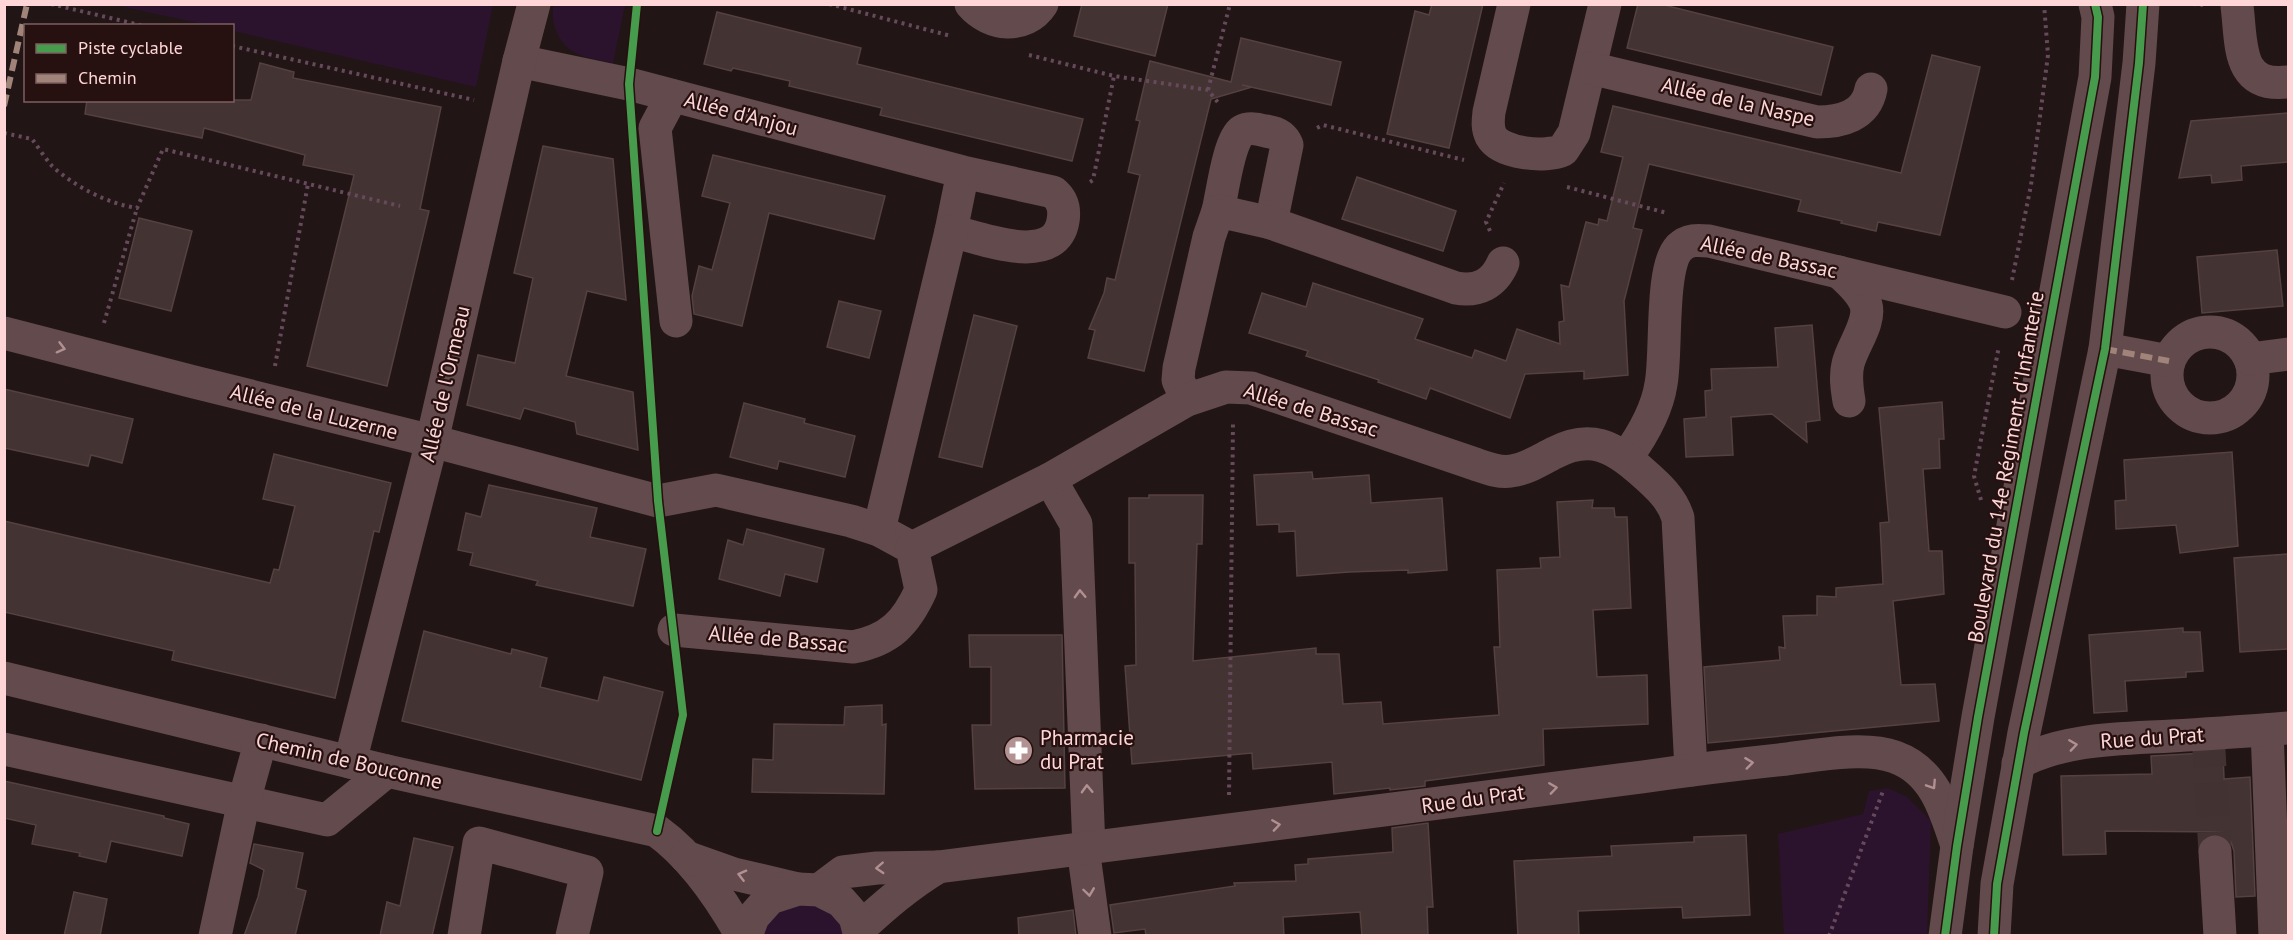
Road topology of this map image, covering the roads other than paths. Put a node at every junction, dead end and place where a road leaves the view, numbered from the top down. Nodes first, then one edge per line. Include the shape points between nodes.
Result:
1 (534, 4) edge
2 (972, 4) edge
3 (1042, 4) edge
4 (1514, 4) edge
5 (1605, 4) edge
6 (2095, 4) edge
7 (2143, 4) edge
8 (2237, 6) edge
9 (519, 61) junction
10 (1590, 68) junction
11 (2289, 82) edge
12 (1871, 89) dead end
13 (672, 96) junction
14 (963, 172) junction
15 (1218, 211) junction
16 (1271, 223) junction
17 (951, 231) junction
18 (1503, 263) road end
19 (1839, 272) junction
20 (2006, 312) road end
21 (676, 321) dead end
22 (4, 333) edge
23 (2105, 349) junction
24 (2289, 354) edge
25 (2250, 359) junction
26 (2169, 361) junction
27 (1187, 400) junction
28 (1849, 402) dead end
29 (432, 441) junction
30 (1626, 458) junction
31 (1050, 479) junction
32 (879, 530) junction
33 (912, 548) junction
34 (674, 630) dead end
35 (4, 678) edge
36 (2278, 729) edge
37 (261, 740) junction
38 (4, 748) edge
39 (350, 762) junction
40 (2018, 764) junction
41 (1691, 770) junction
42 (387, 771) junction
43 (244, 801) junction
44 (1957, 846) junction
45 (1086, 848) junction
46 (2215, 852) tunnel mouth
47 (686, 857) junction
48 (938, 867) junction
49 (809, 889) junction
50 (860, 932) edge
51 (215, 936) edge
52 (464, 936) edge
53 (572, 936) edge
54 (744, 936) edge
55 (1095, 936) edge
56 (1946, 936) edge
57 (1994, 936) edge
58 (2220, 936) edge
59 (2275, 936) edge

1 - 9 street, Allée de l'Ormeau
2 - 3 street via 984,17 998,22 1028,18
4 - 10 street via 1489,112 1488,128 1496,143 1534,155 1556,153 1568,145
5 - 10 street
6 - 44 street, Boulevard du 14e Régiment d'Infanterie via 2095,77
7 - 23 street
8 - 11 street via 2248,70 2261,80
9 - 13 street, Allée d'Anjou
9 - 29 street, Allée de l'Ormeau
10 - 12 street, Allée de la Naspe via 1817,122 1842,119 1857,112 1869,99
13 - 14 street, Allée d'Anjou
13 - 21 street via 655,129
14 - 17 street
14 - 17 street, Allée d'Anjou via 1058,196 1064,208 1060,232 1028,249
15 - 16 street
15 - 16 street via 1235,140 1242,131 1273,132 1286,141
15 - 27 street via 1179,368 1178,380
16 - 18 street via 1455,288 1482,288 1498,274
17 - 32 street
19 - 20 street, Allée de Bassac
19 - 28 street via 1867,307 1847,366
19 - 30 street, Allée de Bassac via 1709,241 1694,240 1682,245 1674,256 1668,286 1659,396 1640,439
22 -> 29 street, Allée de la Luzerne
23 - 26 street
23 - 40 street
24 - 25 street
25 - 26 street via 2226,334 2203,332 2182,342
25 - 26 street via 2253,381 2244,400 2227,414 2216,417 2195,415 2177,402 2168,382
27 - 30 street, Allée de Bassac via 1233,386 1251,388 1502,472 1525,467 1580,443 1600,445
27 - 31 street, Allée de Bassac
29 - 32 street, Allée de la Luzerne via 658,501 716,490
29 - 39 street, Allée de l'Ormeau
30 - 41 street, Allée de Bassac via 1668,496 1678,518
31 - 33 street, Allée de Bassac
45 -> 31 street via 1076,524
32 - 33 street
33 - 34 street, Allée de Bassac via 921,590 901,624 880,640 853,647
35 - 37 street, Chemin de Bouconne
40 -> 36 street, Rue du Prat via 2057,747 2100,741
36 - 59 street
37 - 39 street, Chemin de Bouconne
37 - 43 street
38 - 43 street
39 - 42 street, Chemin de Bouconne
40 - 57 street via 1997,884
41 -> 44 street, Rue du Prat via 1826,754 1894,756 1916,768 1934,787
45 -> 41 street, Rue du Prat
42 - 43 street via 327,820
42 - 47 street, Chemin de Bouconne via 657,831
43 - 51 street
44 - 56 street, Boulevard du 14e Régiment d'Infanterie
45 - 48 street, Rue du Prat
45 -> 55 street
46 - 58 street
49 -> 47 street, Chemin de Bouconne via 734,874
47 - 54 street, Chemin de Bouconne
48 -> 49 street, Rue du Prat via 843,872
48 - 50 street, Rue du Prat via 893,898
49 - 50 street, Chemin de Bouconne via 841,901 855,917
49 - 54 street, Rue du Prat via 770,898 753,917
52 - 53 street via 478,843 587,872

